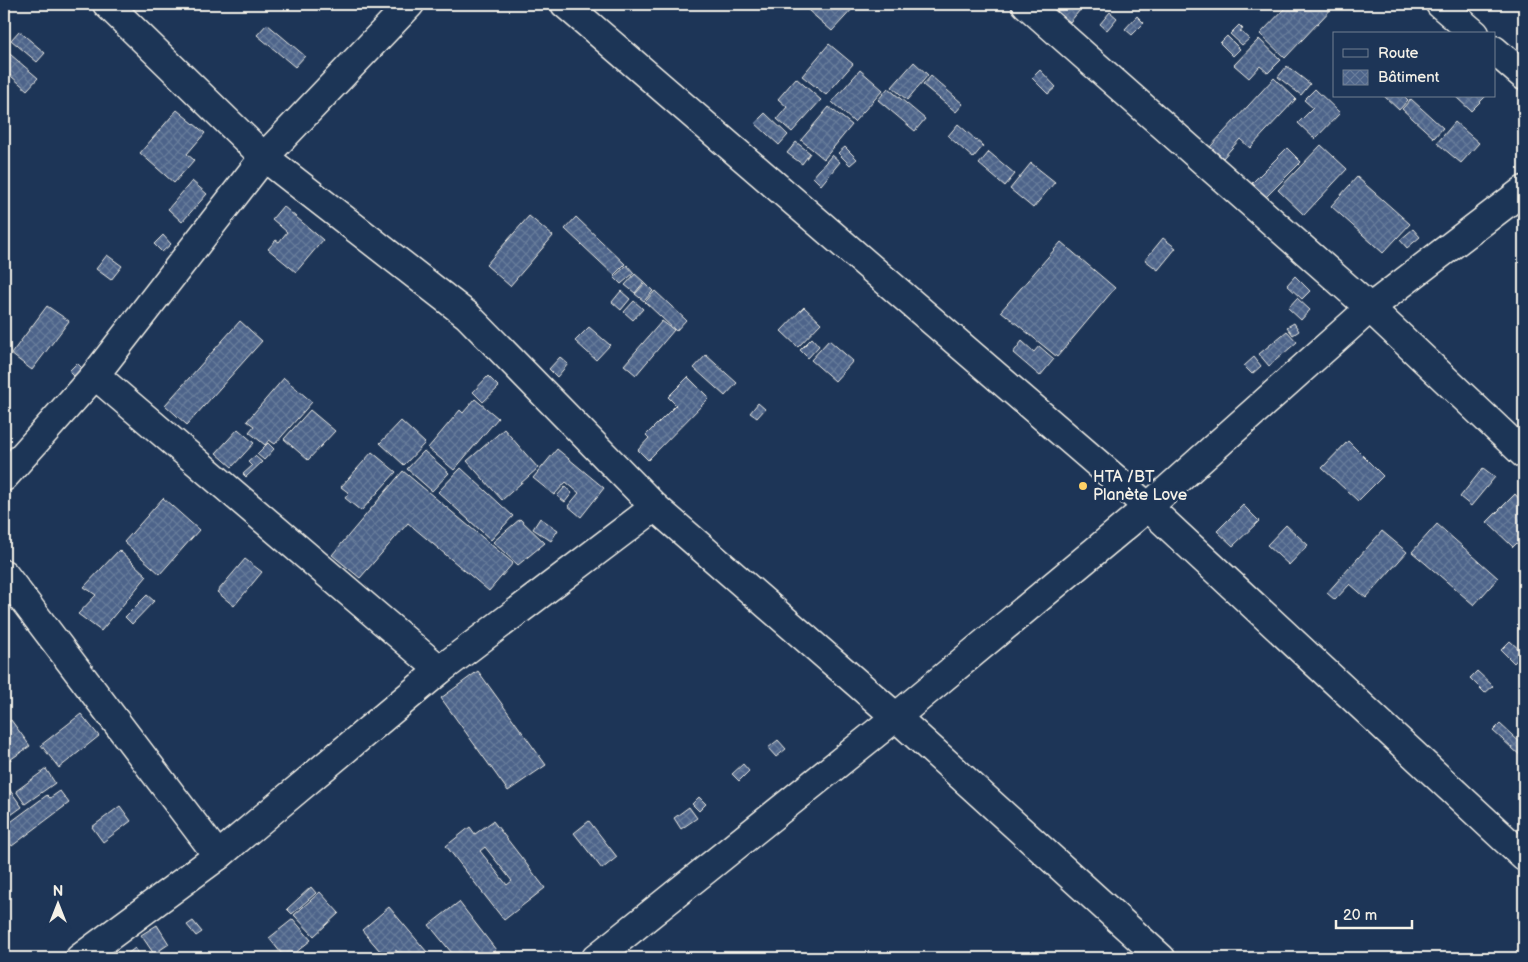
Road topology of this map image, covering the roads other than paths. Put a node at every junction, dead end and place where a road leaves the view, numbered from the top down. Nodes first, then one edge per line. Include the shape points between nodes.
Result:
1 (108, 4) edge
2 (410, 4) edge
3 (565, 4) edge
4 (1026, 4) edge
5 (1440, 4) edge
6 (1473, 32) edge
7 (1496, 52) edge
8 (1524, 76) edge
9 (264, 157) junction
10 (1524, 190) edge
11 (1370, 308) junction
12 (95, 375) junction
13 (1524, 454) edge
14 (4, 477) edge
15 (655, 506) junction
16 (1148, 506) junction
17 (4, 574) edge
18 (440, 670) junction
19 (896, 717) junction
20 (218, 856) junction
21 (1524, 857) edge
22 (1148, 954) edge
23 (80, 958) edge
24 (596, 958) edge

1 - 9 street
2 - 9 street
3 - 16 street
4 - 11 street
5 - 6 street
7 - 8 street
9 - 12 street
9 - 15 street via 467,315
10 - 11 street
11 - 13 street
11 - 16 street
12 - 14 street
12 - 18 street
15 - 18 street
15 - 19 street
16 - 19 street
16 - 21 street
17 - 20 street
18 - 20 street
19 - 22 street
19 - 24 street
20 - 23 street

